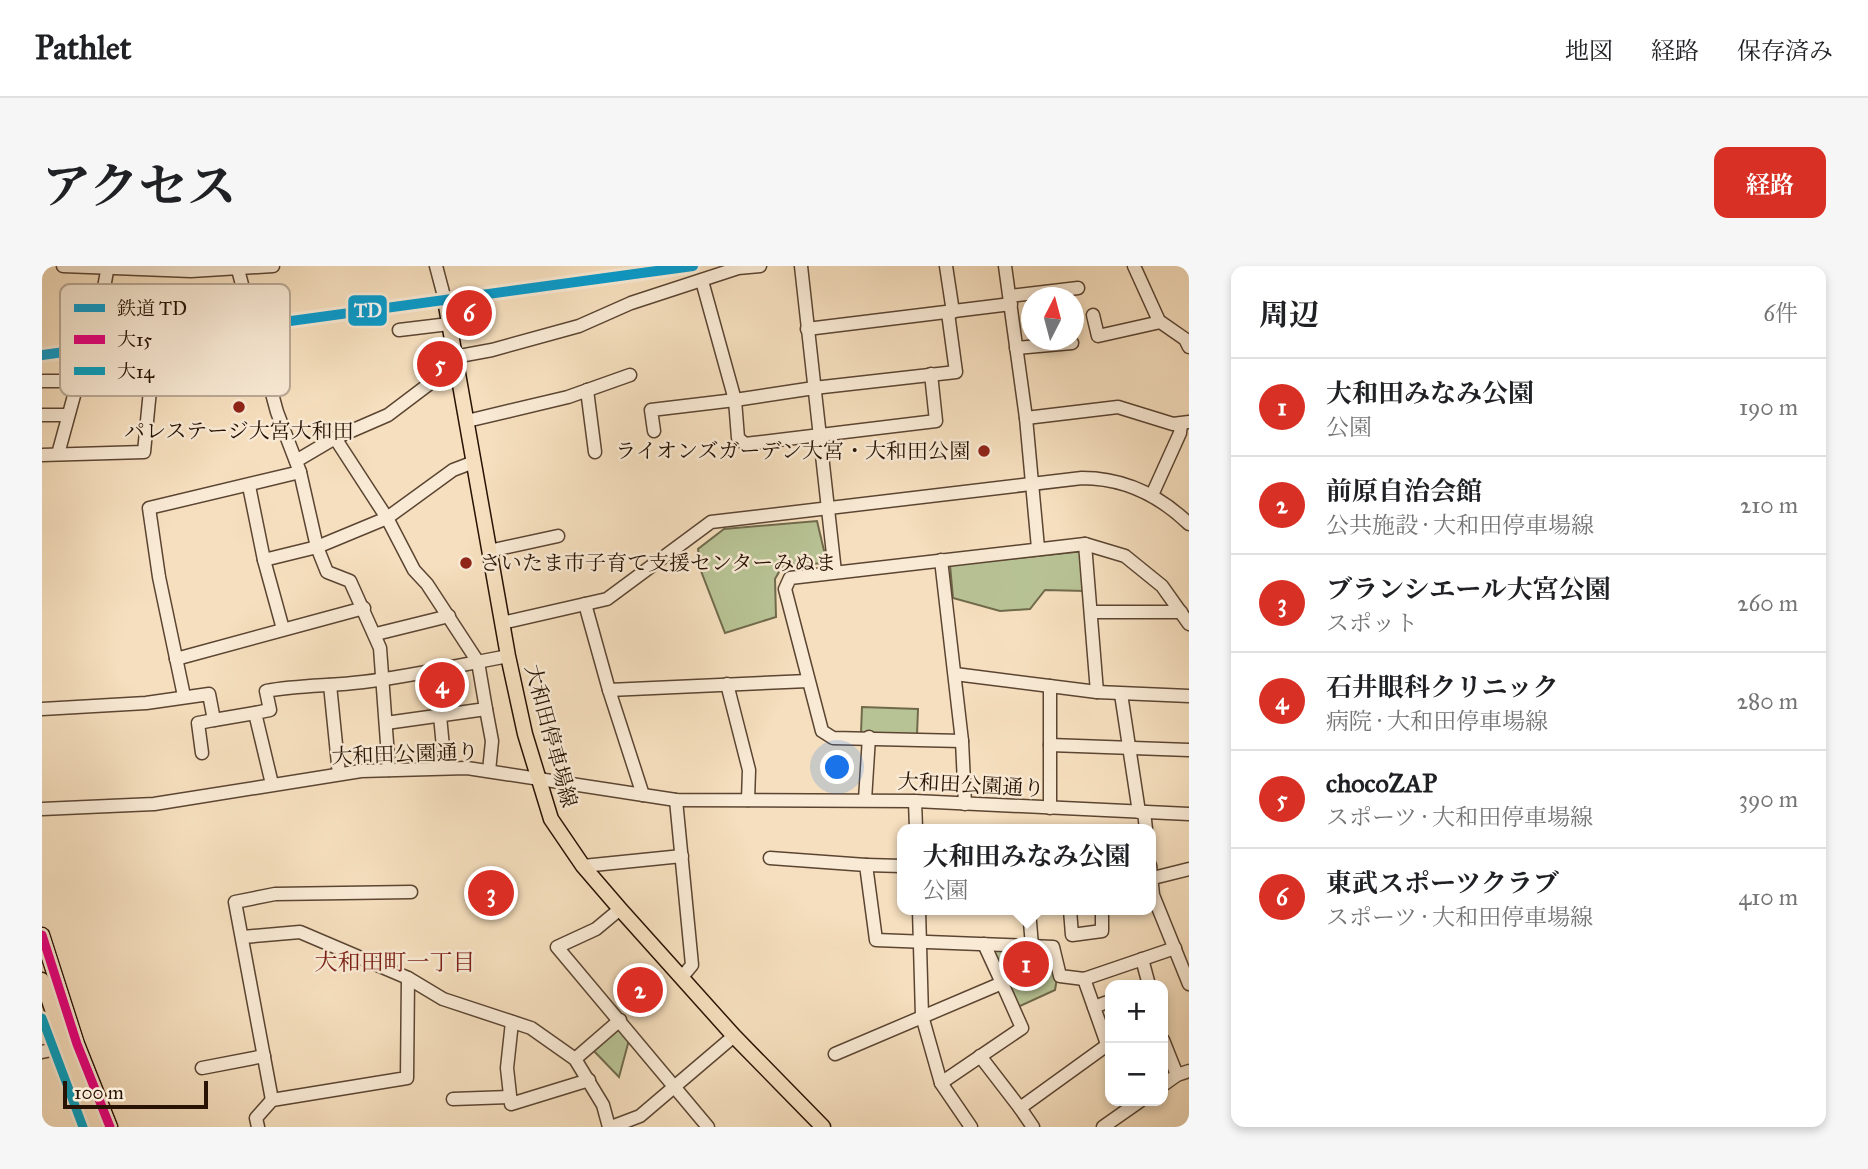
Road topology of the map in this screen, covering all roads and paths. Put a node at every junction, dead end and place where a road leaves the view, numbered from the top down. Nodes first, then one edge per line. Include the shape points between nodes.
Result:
1 (63, 266) edge
2 (273, 266) edge
3 (436, 266) edge
4 (760, 266) edge
5 (801, 266) edge
6 (946, 266) edge
7 (1005, 266) edge
8 (1134, 266) edge
9 (108, 267) edge
10 (237, 268) edge
11 (702, 281) junction
12 (1021, 298) edge
13 (444, 300) joint
14 (1010, 300) junction
15 (950, 312) junction
16 (1093, 315) dead end
17 (1159, 321) junction
18 (449, 324) junction
19 (807, 329) junction
20 (399, 330) dead end
21 (1189, 347) edge
22 (1016, 348) junction
23 (1021, 348) edge
24 (455, 362) junction
25 (931, 374) junction
26 (630, 375) dead end
27 (42, 382) edge
28 (60, 382) edge
29 (814, 388) junction
30 (587, 390) junction
31 (74, 396) edge
32 (149, 396) edge
33 (272, 396) edge
34 (735, 400) junction
35 (42, 415) edge
36 (68, 415) junction
37 (1026, 418) junction
38 (467, 421) junction
39 (1185, 429) edge
40 (654, 431) dead end
41 (821, 435) junction
42 (335, 438) junction
43 (595, 452) dead end
44 (58, 454) junction
45 (42, 455) edge
46 (474, 463) junction
47 (298, 467) junction
48 (1031, 483) junction
49 (249, 486) junction
50 (1152, 495) junction
51 (829, 506) junction
52 (387, 518) junction
53 (1189, 524) edge
54 (558, 536) dead end
55 (1085, 544) junction
56 (317, 547) junction
57 (1038, 548) junction
58 (489, 551) junction
59 (264, 560) junction
60 (941, 560) junction
61 (835, 572) junction
62 (585, 604) junction
63 (364, 608) junction
64 (1091, 612) junction
65 (1181, 612) junction
66 (449, 616) junction
67 (502, 623) junction
68 (1189, 624) edge
69 (283, 629) junction
70 (376, 634) junction
71 (508, 656) junction
72 (176, 659) junction
73 (478, 662) junction
74 (955, 674) junction
75 (383, 679) junction
76 (808, 681) junction
77 (727, 684) junction
78 (330, 685) junction
79 (1050, 686) junction
80 (609, 690) junction
81 (1097, 692) junction
82 (1121, 694) junction
83 (184, 696) junction
84 (1189, 696) edge
85 (42, 709) edge
86 (486, 709) junction
87 (255, 713) junction
88 (440, 716) junction
89 (214, 720) junction
90 (386, 723) junction
91 (869, 737) junction
92 (961, 741) junction
93 (1050, 745) junction
94 (1128, 748) junction
95 (1189, 750) edge
96 (202, 753) dead end
97 (445, 768) junction
98 (389, 770) junction
99 (489, 771) junction
100 (339, 774) junction
101 (537, 780) junction
102 (272, 784) junction
103 (643, 795) junction
104 (676, 800) junction
105 (748, 800) junction
106 (866, 800) junction
107 (915, 801) junction
108 (965, 804) junction
109 (1050, 808) junction
110 (42, 809) edge
111 (1142, 812) junction
112 (1189, 814) edge
113 (916, 824) edge
114 (1145, 824) edge
115 (682, 856) junction
116 (770, 858) dead end
117 (866, 865) junction
118 (583, 866) junction
119 (897, 866) edge
120 (1189, 869) edge
121 (1156, 872) edge
122 (411, 892) dead end
123 (1156, 904) edge
124 (620, 909) junction
125 (919, 915) edge
126 (1029, 915) edge
127 (1070, 915) edge
128 (1102, 915) edge
129 (42, 935) edge
130 (243, 937) junction
131 (920, 941) junction
132 (984, 943) junction
133 (1032, 946) junction
134 (1175, 948) junction
135 (1142, 959) junction
136 (682, 977) junction
137 (408, 978) junction
138 (1084, 979) junction
139 (42, 980) edge
140 (1148, 980) edge
141 (1002, 984) junction
142 (1189, 984) edge
143 (1105, 1003) edge
144 (1094, 1007) junction
145 (922, 1016) junction
146 (620, 1020) junction
147 (512, 1022) junction
148 (1105, 1033) edge
149 (734, 1036) junction
150 (1165, 1043) edge
151 (1105, 1046) edge
152 (65, 1047) junction
153 (42, 1052) edge
154 (835, 1054) dead end
155 (264, 1056) junction
156 (980, 1056) junction
157 (575, 1059) junction
158 (202, 1068) dead end
159 (1183, 1073) edge
160 (589, 1080) junction
161 (941, 1083) junction
162 (674, 1088) junction
163 (509, 1097) junction
164 (453, 1099) dead end
165 (271, 1100) junction
166 (1133, 1106) edge
167 (1020, 1108) junction
168 (96, 1127) edge
169 (110, 1127) edge
170 (258, 1127) edge
171 (610, 1127) edge
172 (708, 1127) edge
173 (823, 1127) edge
174 (971, 1127) edge
175 (1033, 1127) edge
176 (1103, 1127) edge

1 - 9 street
2 - 10 street
3 - 13 street
4 - 11 street via 738,268
5 - 19 street
6 - 15 street
7 - 14 street
8 - 17 street
9 - 10 street
11 - 24 street via 631,303 579,326
11 - 34 street
12 - 14 street
13 - 18 main road, 大和田停車場線
14 - 15 street
14 - 22 street
15 - 19 street
15 - 25 street via 956,372
16 - 17 street via 1098,336
17 - 21 street
18 - 20 street
18 - 24 main road, 大和田停車場線
19 - 29 street
22 - 23 street
22 - 37 street
24 - 38 main road, 大和田停車場線
24 - 42 street via 388,415
25 - 29 street
25 - 41 street via 936,421
26 - 30 street
27 - 28 street
29 - 34 street
29 - 41 street
30 - 38 street
30 - 43 street
31 - 36 street
32 - 44 street via 144,452
33 - 47 street
34 - 40 street via 651,410
34 - 41 street via 738,438 745,444
35 - 36 street
36 - 44 street
37 - 39 street via 1118,407
37 - 48 street
38 - 46 main road, 大和田停車場線
39 - 50 street
41 - 51 street
42 - 47 street
42 - 52 street
44 - 45 street
46 - 52 street via 453,470
46 - 58 main road, 大和田停車場線
47 - 49 street
47 - 56 street
48 - 50 street via 1100,478
48 - 51 street
48 - 57 street
49 - 59 street
49 - 72 street via 149,508
50 - 53 street
51 - 61 street
51 - 62 street via 711,522 607,599
52 - 56 street
52 - 66 street via 414,570
54 - 58 street
55 - 57 street
55 - 64 street
55 - 65 street via 1125,556 1162,586
56 - 59 street
56 - 63 street via 327,572 350,581
57 - 60 street
58 - 67 main road, 大和田停車場線
59 - 69 street
60 - 61 street
60 - 74 street
61 - 76 street via 790,578 785,589
62 - 67 street
62 - 80 street
63 - 69 street
63 - 70 street
64 - 65 street
64 - 81 street
65 - 68 street
66 - 70 street
66 - 73 street
67 - 71 main road, 大和田停車場線
69 - 72 street
70 - 75 street
71 - 73 street
71 - 101 main road, 大和田停車場線
72 - 83 street
73 - 75 street
73 - 86 street
74 - 79 street
74 - 92 street
75 - 78 street
75 - 90 street
76 - 77 street
76 - 91 street via 822,731 833,738
77 - 80 street
77 - 105 street via 749,771
78 - 87 street via 266,691 270,710
78 - 100 street
79 - 81 street
79 - 93 street
80 - 103 street
81 - 82 street
82 - 84 street
82 - 94 street
83 - 85 street
83 - 89 street via 209,694
86 - 88 street
86 - 99 street via 492,741
87 - 89 street
87 - 102 street
88 - 90 street
88 - 97 street
89 - 96 street via 198,723
90 - 98 street
91 - 92 street
91 - 106 street
92 - 108 street
93 - 94 street
93 - 109 street
94 - 95 street
94 - 111 street
97 - 98 street, 大和田公園通り
97 - 99 street, 大和田公園通り
98 - 100 street, 大和田公園通り
99 - 101 street, 大和田公園通り
100 - 102 street, 大和田公園通り
101 - 103 street, 大和田公園通り
101 - 118 main road, 大和田停車場線 via 551,820
102 - 110 street, 大和田公園通り via 154,804
103 - 104 street, 大和田公園通り
104 - 105 street, 大和田公園通り
104 - 115 street
105 - 106 street, 大和田公園通り
106 - 107 street, 大和田公園通り
107 - 108 street, 大和田公園通り
107 - 113 street
108 - 109 street, 大和田公園通り
109 - 111 street, 大和田公園通り
111 - 112 street, 大和田公園通り
111 - 114 street
115 - 118 street
115 - 136 street via 692,965
116 - 117 street
117 - 119 street
117 - 131 street via 876,940
118 - 124 main road, 大和田停車場線
120 - 121 street
122 - 130 street via 275,894 235,902
123 - 134 street
124 - 136 main road, 大和田停車場線
124 - 146 street via 596,929 557,947
125 - 131 street
126 - 133 street
127 - 128 street via 1072,935 1102,931
129 - 169 main road
130 - 137 street via 300,932
130 - 155 street
131 - 132 street
131 - 145 street
132 - 133 street
132 - 141 street
133 - 138 street via 1053,947 1060,976
134 - 135 street
134 - 142 street
135 - 138 street
135 - 140 street
136 - 149 main road, 大和田停車場線
137 - 147 street via 443,999
137 - 165 street via 407,1078
138 - 144 street
139 - 152 main road
141 - 145 street
141 - 156 street via 1022,1028
143 - 144 street
144 - 148 street
145 - 154 street
145 - 161 street
146 - 157 street
146 - 162 street
147 - 157 street via 531,1028
147 - 163 street
149 - 162 street
149 - 173 main road, 大和田停車場線
150 - 159 street
151 - 167 street
152 - 153 street
152 - 168 main road
155 - 158 street
155 - 165 street
156 - 161 street
156 - 167 street
157 - 160 street
160 - 163 street via 511,1104
160 - 171 street
161 - 174 street
162 - 171 street via 640,1116
162 - 172 street
163 - 164 street
165 - 170 street via 256,1118
166 - 176 street
167 - 175 street

